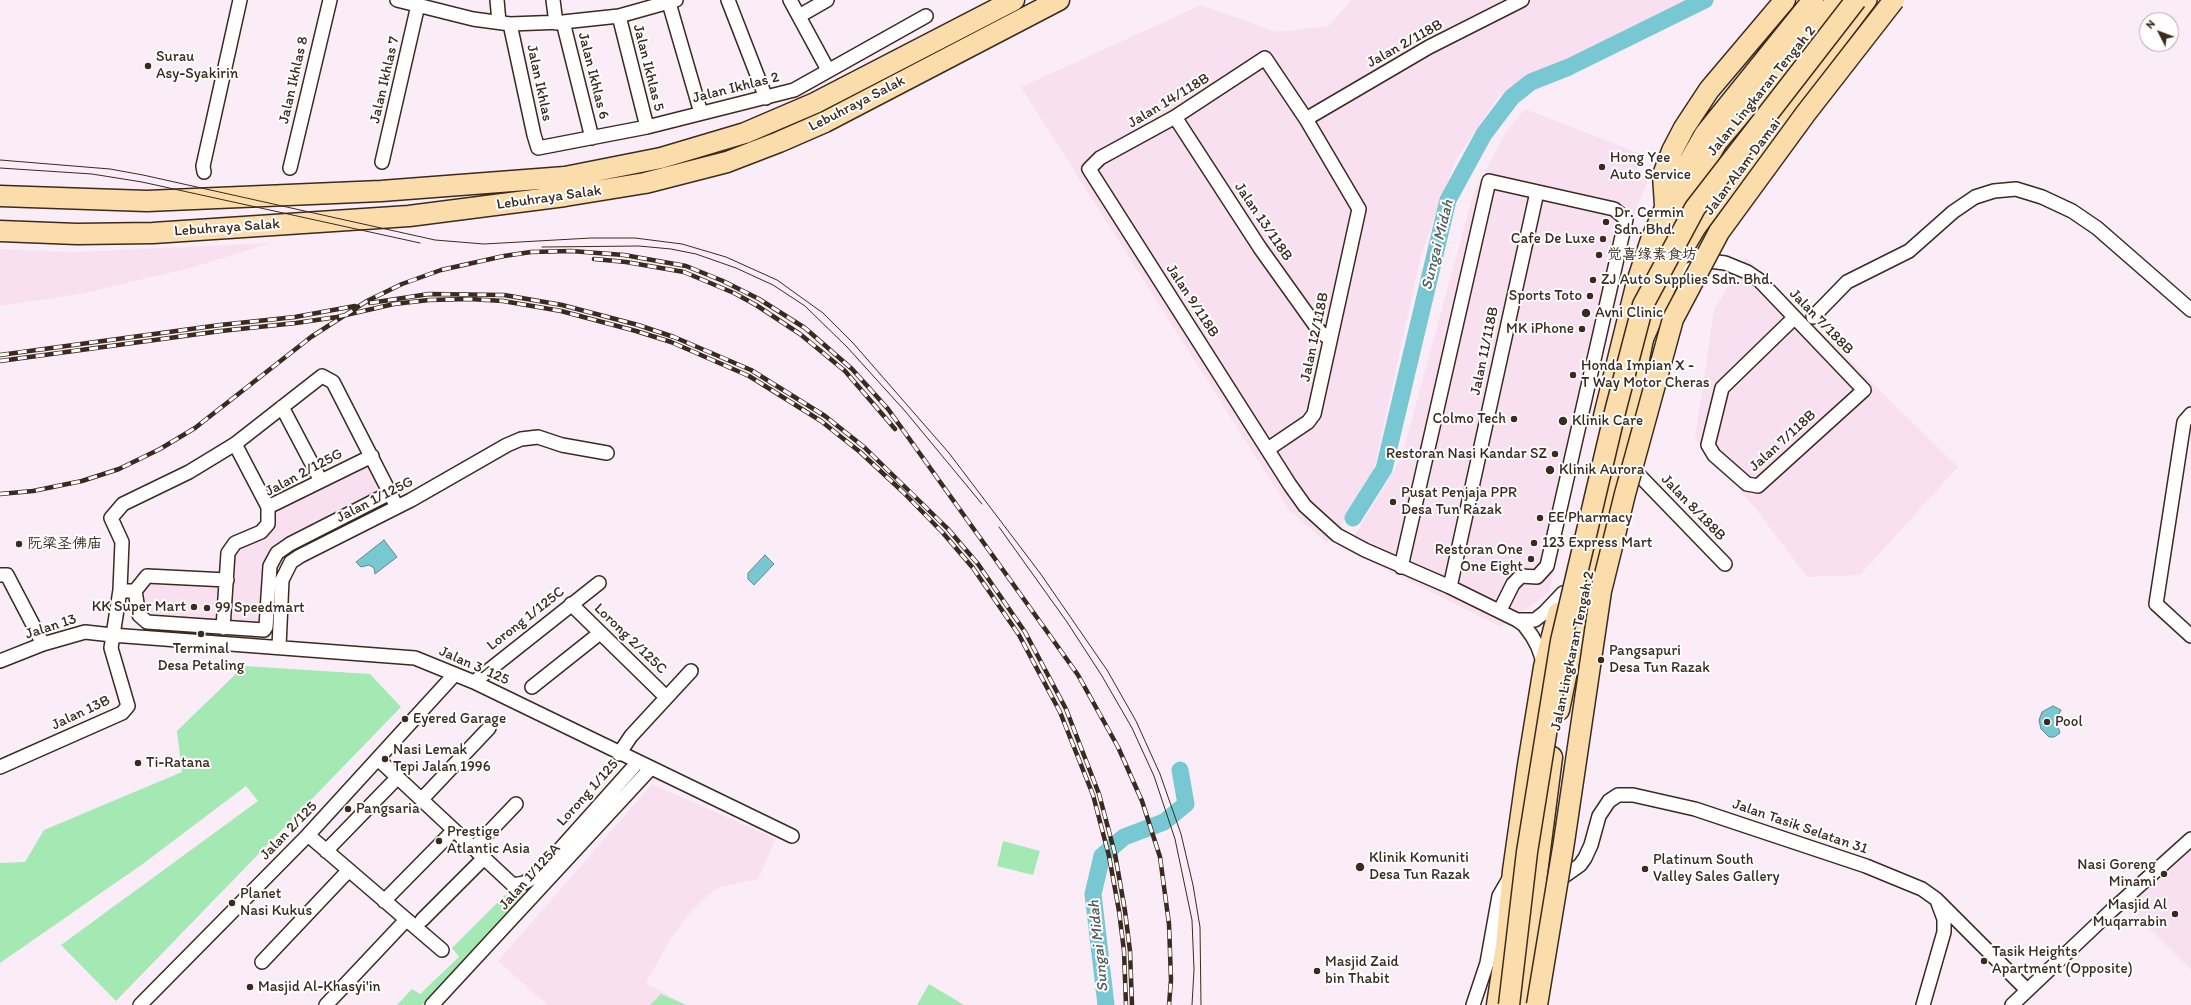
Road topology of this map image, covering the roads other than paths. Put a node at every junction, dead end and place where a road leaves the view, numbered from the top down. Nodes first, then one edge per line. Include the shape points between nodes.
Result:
1 (240, 0) edge
2 (330, 0) edge
3 (397, 0) edge
4 (497, 0) edge
5 (553, 0) edge
6 (728, 0) edge
7 (790, 0) edge
8 (827, 0) edge
9 (1014, 0) edge
10 (1059, 0) edge
11 (1522, 0) edge
12 (1813, 0) edge
13 (1837, 0) edge
14 (1894, 0) edge
15 (673, 1) edge
16 (1784, 1) edge
17 (1860, 2) edge
18 (418, 5) junction
19 (618, 16) junction
20 (799, 16) junction
21 (926, 16) dead end
22 (559, 22) junction
23 (504, 23) junction
24 (828, 70) junction
25 (766, 98) junction
26 (701, 113) junction
27 (1175, 117) junction
28 (1306, 119) junction
29 (647, 127) junction
30 (592, 138) junction
31 (1711, 138) junction
32 (538, 148) joint
33 (382, 162) dead end
34 (290, 168) dead end
35 (1090, 169) joint
36 (204, 172) dead end
37 (1537, 192) junction
38 (0, 196) edge
39 (1665, 205) junction
40 (1698, 226) junction
41 (0, 231) edge
42 (1709, 261) junction
43 (1668, 283) junction
44 (2191, 310) edge
45 (1813, 317) dead end
46 (1794, 318) junction
47 (1330, 338) junction
48 (1641, 347) junction
49 (1864, 390) joint
50 (282, 407) junction
51 (2191, 414) edge
52 (235, 444) junction
53 (607, 449) dead end
54 (1268, 449) junction
55 (372, 456) junction
56 (1618, 462) junction
57 (321, 481) junction
58 (390, 492) junction
59 (268, 507) junction
60 (397, 507) junction
61 (1725, 564) dead end
62 (1401, 566) junction
63 (0, 575) edge
64 (227, 580) junction
65 (599, 582) dead end
66 (1450, 587) junction
67 (120, 590) junction
68 (135, 591) junction
69 (1563, 593) junction
70 (571, 604) junction
71 (1500, 610) junction
72 (1517, 620) junction
73 (223, 628) junction
74 (600, 633) junction
75 (112, 635) junction
76 (2191, 636) edge
77 (43, 644) junction
78 (279, 647) junction
79 (0, 661) edge
80 (1544, 667) junction
81 (691, 671) dead end
82 (455, 674) junction
83 (474, 682) junction
84 (532, 688) dead end
85 (666, 697) junction
86 (489, 728) dead end
87 (620, 754) junction
88 (379, 760) junction
89 (637, 763) junction
90 (0, 767) edge
91 (650, 768) junction
92 (398, 777) junction
93 (422, 799) junction
94 (516, 804) dead end
95 (454, 830) junction
96 (308, 835) junction
97 (792, 836) dead end
98 (2191, 839) edge
99 (1541, 844) junction
100 (474, 848) junction
101 (326, 851) junction
102 (484, 858) junction
103 (349, 870) junction
104 (1513, 871) junction
105 (1568, 873) junction
106 (1936, 899) junction
107 (384, 901) junction
108 (406, 920) junction
109 (422, 920) dead end
110 (1531, 926) junction
111 (442, 950) dead end
112 (262, 962) dead end
113 (2027, 990) junction
114 (140, 1005) edge
115 (326, 1005) edge
116 (432, 1005) edge
117 (1473, 1005) edge
118 (1497, 1005) edge
119 (1509, 1005) edge
120 (1520, 1005) edge
121 (1537, 1005) edge
122 (1923, 1005) edge
123 (2012, 1005) edge

1 - 36 street via 203,166
2 - 34 street, Jalan Ikhlas 8
3 - 18 street, Jalan Ikhlas
4 - 23 street
5 - 22 street, Jalan Ikhlas 6
6 - 25 street
7 - 20 street
8 - 20 street
9 - 38 highway, Lebuhraya Salak via 815,103 745,133 661,158 565,177 381,191 147,201
10 - 41 highway, Lebuhraya Salak via 825,122 727,162 645,183 409,216 153,233
11 - 28 street, Jalan 2/118B via 1429,47
12 - 31 highway, Jalan Lingkaran Tengah 2
13 - 31 highway, Jalan Lingkaran Tengah 2
14 - 121 highway, bridge via 1806,113 1719,232 1673,319 1601,591
15 - 19 street, Jalan Ikhlas
15 - 26 street
16 - 39 highway via 1710,90 1688,122 1672,151 1663,175
17 - 40 main road, Jalan Alam Damai
17 - 119 highway, bridge via 1695,208 1643,305 1561,641 1527,852
18 - 23 street, Jalan Ikhlas via 473,19
18 - 33 street, Jalan Ikhlas 7
19 - 22 street, Jalan Ikhlas
19 - 29 street, Jalan Ikhlas 5
20 - 24 street
21 - 24 street, Jalan Ikhlas 2
22 - 23 street, Jalan Ikhlas
22 - 30 street, Jalan Ikhlas 6
23 - 32 street, Jalan Ikhlas
24 - 25 street, Jalan Ikhlas 2 via 794,90
25 - 26 street, Jalan Ikhlas 2
26 - 29 street, Jalan Ikhlas 2
27 - 28 street, Jalan 14/118B via 1265,58
27 - 35 street, Jalan 14/118B via 1100,158
27 - 47 street, Jalan 13/118B via 1260,248 1320,332
28 - 47 street, Jalan 12/118B via 1359,209
29 - 30 street, Jalan Ikhlas 2
30 - 32 street, Jalan Ikhlas 2
31 - 39 highway, Jalan Lingkaran Tengah 2 via 1686,164
31 - 48 highway, Jalan Lingkaran Tengah 2 via 1702,165 1679,212 1661,266
35 - 54 street, Jalan 9/118B
37 - 62 street via 1489,181
37 - 66 street, Jalan 11/118B
37 - 71 street via 1614,209 1626,219 1547,566 1537,576 1521,576 1513,584
39 - 69 highway, Jalan Lingkaran Tengah 2 via 1632,298
40 - 42 street via 1697,242
40 - 43 main road, Jalan Alam Damai
42 - 43 street via 1684,272
42 - 46 street, Jalan 7/188B via 1747,272 1759,280
43 - 48 main road, Jalan Alam Damai
44 - 45 street via 2097,228 2072,211 2042,197 2016,190 1994,191 1975,197 1953,212 1910,251 1847,282
46 - 49 street, Jalan 7/188B
46 - 49 street, Jalan 7/118B via 1722,388 1708,444 1714,455 1747,484 1758,486
47 - 54 street, Jalan 12/118B via 1314,414 1308,422
48 - 56 highway, Jalan Lingkaran Tengah 2
50 - 52 street
50 - 55 street via 322,376 333,382
50 - 57 street
51 - 76 street via 2184,422 2156,604
52 - 59 street
52 - 67 street via 189,472 123,504 111,518 122,542
53 - 60 street, Jalan 1/125G via 562,445 538,437 516,441
54 - 62 street, Jalan 9/118B via 1316,517 1337,535
55 - 57 street, Jalan 2/125G
55 - 58 street
56 - 61 street, Jalan 8/188B via 1636,472
56 - 99 highway, Jalan Lingkaran Tengah 2 via 1575,633 1561,701
57 - 59 street, Jalan 2/125G
58 - 60 street
58 - 73 street via 277,553 270,566 264,630
59 - 64 street, Jalan 2/125G via 268,524 261,532 235,542 228,553
60 - 78 street, Jalan 1/125G via 291,562 280,588
62 - 66 street, Jalan 9/118B
63 - 77 street via 7,576
64 - 68 street via 147,576
64 - 73 street, Jalan 2/125G
65 - 70 street, Lorong 1/125C
66 - 71 street, Jalan 9/118B
67 - 68 street
67 - 75 street
68 - 73 street via 139,615 147,622
69 - 72 street via 1535,620
69 - 80 highway, Jalan Lingkaran Tengah 2
70 - 74 street, Lorong 2/125C
70 - 83 street, Lorong 1/125C
71 - 72 street, Jalan 9/118B
72 - 80 street, Jalan 9/118B via 1532,636
74 - 84 street
74 - 85 street, Lorong 2/125C
75 - 77 street, Jalan 13 via 85,632
75 - 78 street, Jalan 3/125
75 - 90 street, Jalan 13B via 111,648 128,706 122,713
77 - 79 street, Jalan 13
78 - 82 street, Jalan 3/125 via 415,658
80 - 104 highway, Jalan Lingkaran Tengah 2
81 - 85 street
82 - 83 street, Jalan 3/125
82 - 88 street, Jalan 2/125
83 - 87 street, Jalan 3/125
85 - 87 street via 631,736
86 - 93 street
87 - 89 street, Jalan 3/125
88 - 92 street
88 - 96 street, Jalan 2/125
89 - 91 street, Jalan 3/125
89 - 102 street, Lorong 1/125 via 536,876 513,885
91 - 97 street, Jalan 3/125
91 - 116 street, Jalan 1/125A
92 - 93 street
92 - 101 street
93 - 95 street
94 - 100 street
95 - 100 street
95 - 107 street
96 - 101 street
96 - 114 street, Jalan 2/125
98 - 113 street
99 - 105 street via 1553,865
99 - 110 highway, Jalan Lingkaran Tengah 2
100 - 102 street
101 - 103 street
102 - 109 street
103 - 107 street
103 - 112 street
104 - 117 street via 1499,896 1487,963
104 - 118 highway, Jalan Lingkaran Tengah 2
105 - 106 street, Jalan Tasik Selatan 31 via 1585,858 1599,816 1609,801 1618,795 1633,795 1695,809 1866,866 1922,889
105 - 110 street, Jalan Tasik Selatan 31 via 1547,892
106 - 113 street, Jalan Tasik Selatan 31
106 - 122 street via 1944,919 1944,932
107 - 108 street
108 - 111 street
108 - 115 street
110 - 120 highway, Jalan Lingkaran Tengah 2
113 - 123 street

